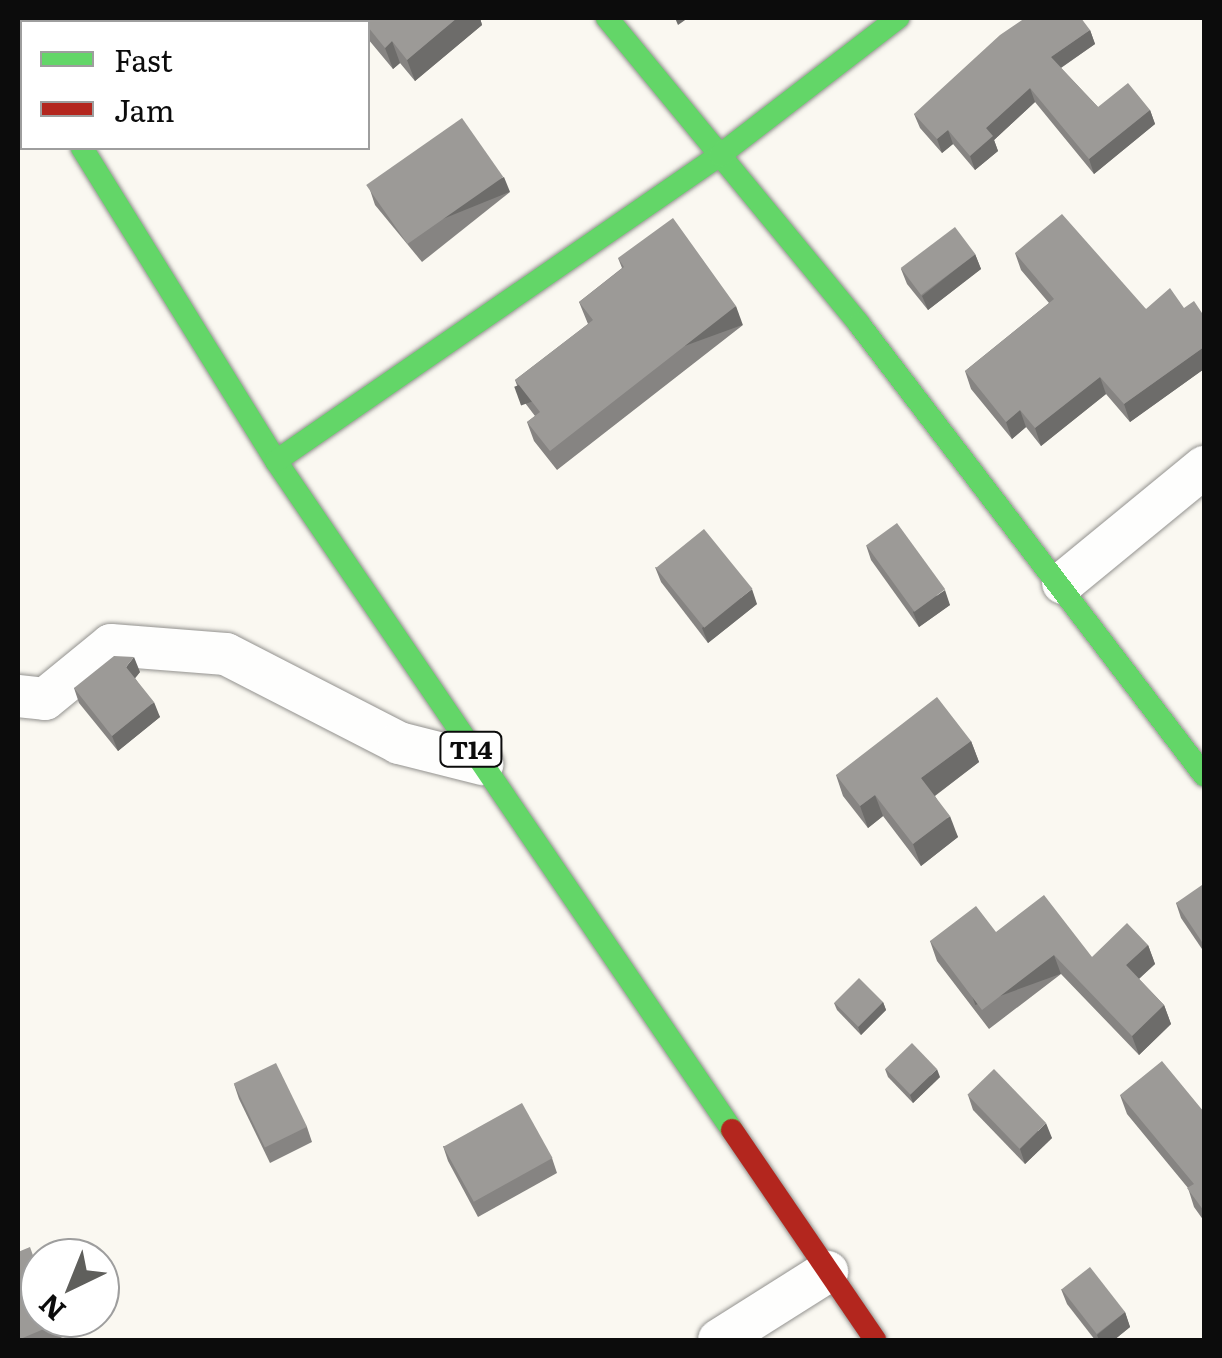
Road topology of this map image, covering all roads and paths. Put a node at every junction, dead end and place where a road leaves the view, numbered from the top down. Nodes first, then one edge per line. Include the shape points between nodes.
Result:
1 (608, 18) edge
2 (898, 18) edge
3 (83, 150) edge
4 (720, 155) junction
5 (276, 461) junction
6 (1204, 467) edge
7 (1063, 583) junction
8 (18, 696) edge
9 (482, 764) junction
10 (1204, 776) edge
11 (827, 1272) junction
12 (719, 1340) edge
13 (874, 1340) edge

1 - 4 main road
2 - 4 main road
3 - 5 main road, T14
4 - 5 main road
4 - 7 main road
5 - 9 main road, T14
6 - 7 street
7 - 10 main road
8 - 9 street via 45,699 112,646 226,654 399,743
9 - 11 main road, T14
11 - 12 street
11 - 13 main road, T14

